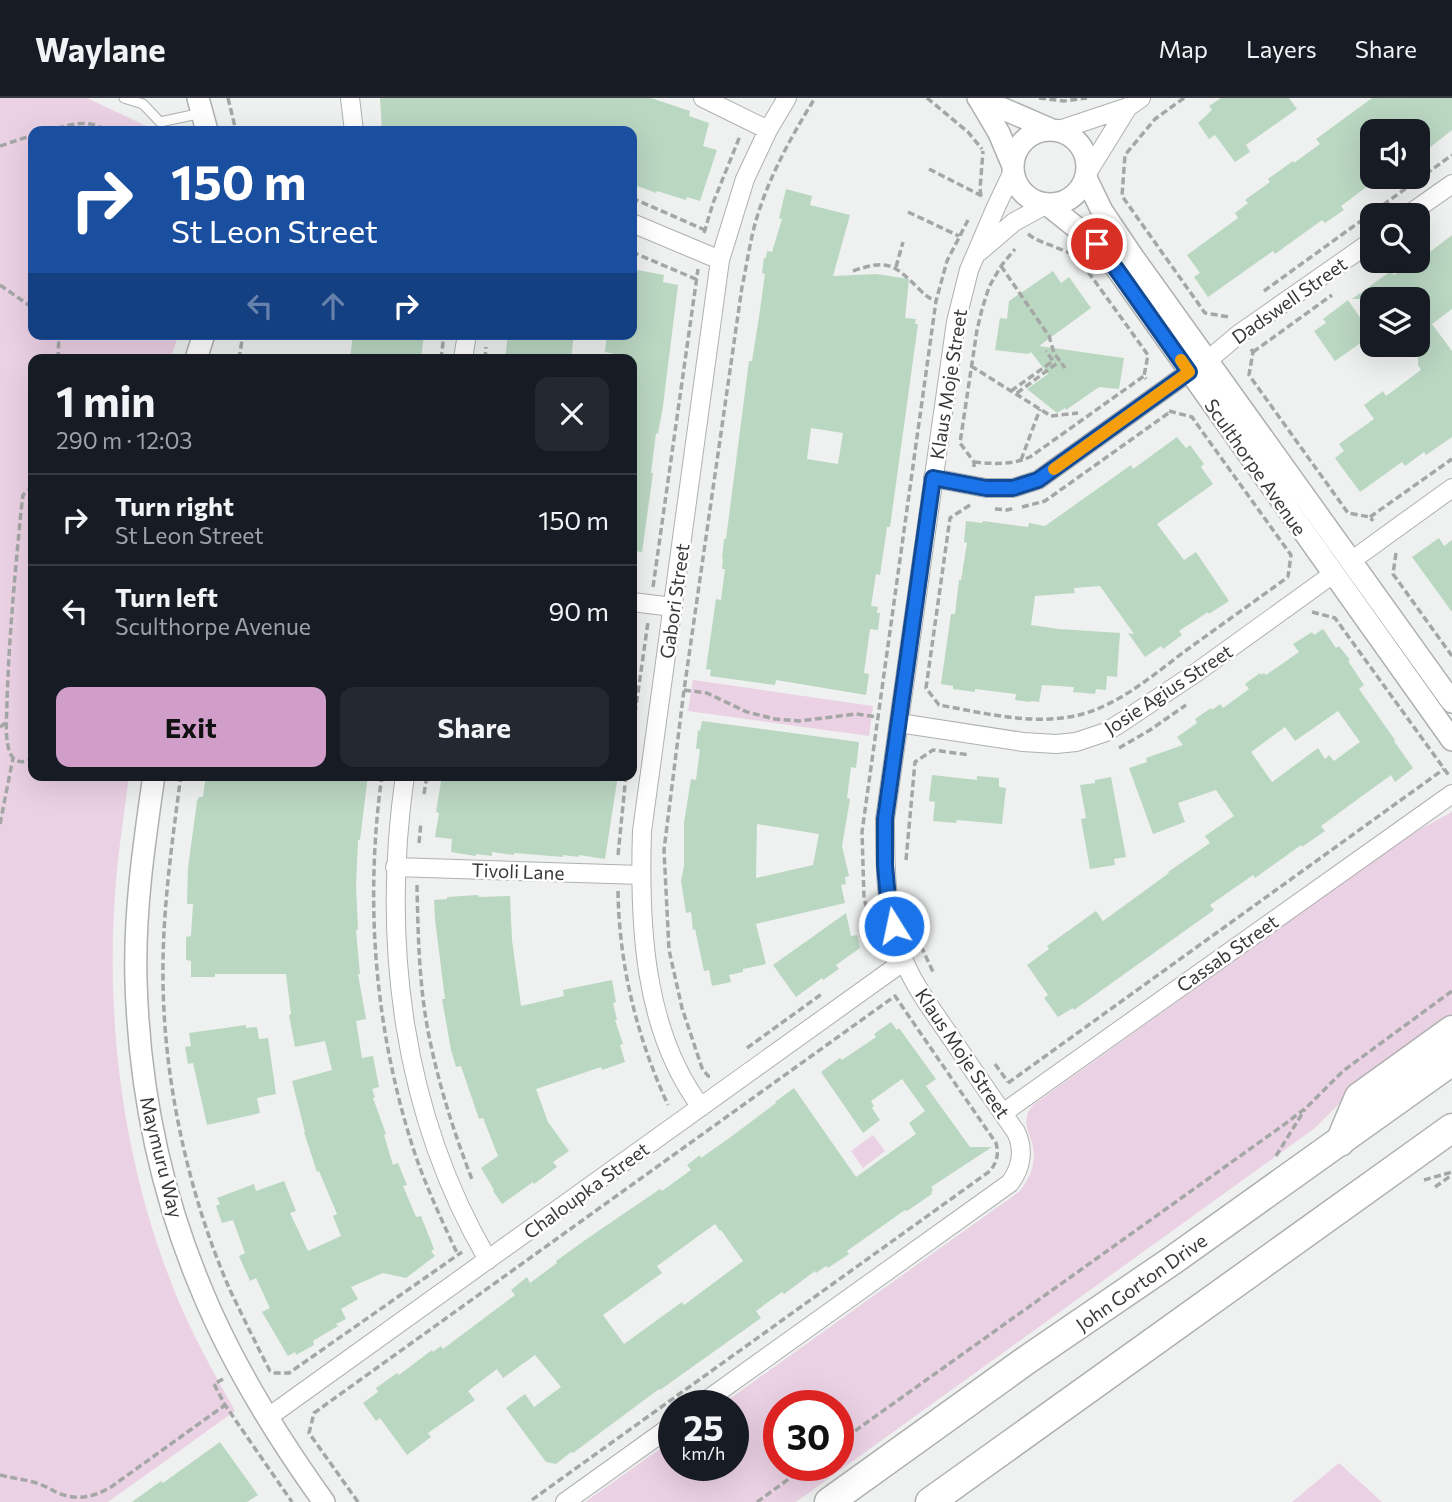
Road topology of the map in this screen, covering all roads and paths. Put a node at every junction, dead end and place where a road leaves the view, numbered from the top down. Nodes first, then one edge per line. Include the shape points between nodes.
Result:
1 (124, 98) edge
2 (228, 98) edge
3 (350, 98) edge
4 (704, 98) edge
5 (787, 98) edge
6 (815, 98) edge
7 (927, 98) edge
8 (978, 98) edge
9 (1039, 98) edge
10 (1087, 98) edge
11 (1184, 98) edge
12 (1135, 103) edge
13 (203, 114) edge
14 (68, 126) edge
15 (97, 126) edge
16 (235, 126) edge
17 (353, 126) edge
18 (743, 129) dead end
19 (768, 131) junction
20 (1054, 131) junction
21 (28, 137) edge
22 (0, 146) edge
23 (1452, 155) edge
24 (1013, 168) junction
25 (929, 169) dead end
26 (1086, 177) junction
27 (1452, 184) edge
28 (981, 195) junction
29 (637, 200) edge
30 (981, 201) dead end
31 (1425, 203) edge
32 (1048, 204) junction
33 (908, 212) dead end
34 (968, 219) dead end
35 (637, 225) edge
36 (1027, 233) dead end
37 (959, 236) junction
38 (903, 242) dead end
39 (1018, 244) dead end
40 (1360, 249) edge
41 (976, 254) junction
42 (637, 255) edge
43 (720, 260) junction
44 (1001, 266) junction
45 (896, 267) junction
46 (853, 271) dead end
47 (0, 285) edge
48 (1262, 292) dead end
49 (1336, 292) dead end
50 (936, 302) junction
51 (28, 305) edge
52 (1239, 334) junction
53 (1046, 351) dead end
54 (1253, 352) junction
55 (1060, 361) junction
56 (971, 366) junction
57 (1198, 366) junction
58 (1065, 368) dead end
59 (1144, 376) junction
60 (1014, 392) junction
61 (1158, 395) junction
62 (1040, 409) junction
63 (1078, 413) dead end
64 (1452, 458) edge
65 (1021, 461) junction
66 (933, 478) junction
67 (1452, 488) edge
68 (28, 490) edge
69 (969, 505) dead end
70 (1396, 552) dead end
71 (1351, 561) junction
72 (1333, 574) junction
73 (637, 603) edge
74 (650, 604) junction
75 (673, 607) junction
76 (1312, 613) dead end
77 (1452, 656) edge
78 (684, 690) junction
79 (637, 692) edge
80 (1191, 701) dead end
81 (1452, 702) edge
82 (877, 717) junction
83 (7, 722) junction
84 (899, 723) junction
85 (0, 727) edge
86 (1452, 740) edge
87 (1111, 752) dead end
88 (972, 755) dead end
89 (13, 758) junction
90 (28, 761) edge
91 (1444, 769) junction
92 (1452, 780) edge
93 (153, 781) edge
94 (180, 781) edge
95 (404, 781) edge
96 (426, 781) edge
97 (625, 781) edge
98 (1452, 794) edge
99 (424, 797) dead end
100 (421, 821) dead end
101 (0, 824) edge
102 (618, 861) dead end
103 (906, 864) dead end
104 (395, 867) junction
105 (417, 868) junction
106 (641, 875) junction
107 (908, 891) dead end
108 (873, 932) dead end
109 (904, 961) junction
110 (937, 981) dead end
111 (1452, 991) edge
112 (823, 993) dead end
113 (1452, 1030) edge
114 (739, 1054) dead end
115 (992, 1060) dead end
116 (1452, 1061) edge
117 (719, 1069) dead end
118 (701, 1107) junction
119 (1003, 1113) junction
120 (1452, 1128) edge
121 (1340, 1142) junction
122 (1452, 1175) edge
123 (1435, 1187) dead end
124 (475, 1188) dead end
125 (477, 1242) junction
126 (488, 1260) junction
127 (214, 1384) dead end
128 (721, 1390) edge
129 (225, 1405) junction
130 (267, 1418) junction
131 (854, 1432) edge
132 (658, 1435) edge
133 (0, 1475) edge
134 (786, 1481) edge
135 (292, 1502) edge
136 (324, 1502) edge
137 (358, 1502) edge
138 (528, 1502) edge
139 (565, 1502) edge
140 (757, 1502) edge
141 (829, 1502) edge
142 (930, 1502) edge

1 - 13 lane via 143,104 160,122
2 - 16 path
3 - 17 street
4 - 19 street
5 - 19 street, Gabori Street
6 - 78 path via 777,166 753,232
7 - 28 path via 983,151
8 - 20 street
8 - 24 street
9 - 10 path
11 - 52 path via 1155,119 1125,155 1122,196 1205,313 1228,317
12 - 20 street
12 - 26 street
14 - 15 path
18 - 29 path via 705,230
19 - 43 street, Gabori Street via 745,178
20 - 24 street via 1042,131 1025,140
20 - 26 street via 1067,135 1084,152
21 - 22 path
23 - 48 path
24 - 32 street via 1021,190
24 - 41 street, Klaus Moje Street
25 - 28 path
26 - 32 street via 1068,200
26 - 57 street, Sculthorpe Avenue
27 - 31 street
28 - 30 path
32 - 41 street via 1014,222
32 - 57 street, Sculthorpe Avenue via 1097,244
33 - 37 path
34 - 37 path
35 - 43 street
36 - 59 path via 1076,255 1148,355
37 - 50 path
38 - 45 path
39 - 44 path
40 - 52 street, Dadswell Street
41 - 66 street, Klaus Moje Street via 956,322
42 - 74 path via 696,280
43 - 75 street, Gabori Street
44 - 55 path via 1049,336
44 - 56 path via 982,309
45 - 46 path
45 - 50 path
47 - 51 path
49 - 54 path
50 - 82 path
52 - 54 path
52 - 57 street, Dadswell Street
53 - 60 path via 1053,361
54 - 64 path via 1249,374 1348,513 1370,517
55 - 58 path
55 - 60 path
56 - 60 path
56 - 65 path via 960,443 974,462
57 - 61 street, Dadswell Street
57 - 71 street, Sculthorpe Avenue
57 - 72 street, Sculthorpe Avenue
59 - 61 path
59 - 65 path
60 - 62 path
61 - 66 street, Dadswell Street via 1038,480 1013,488 986,488
61 - 69 path via 1170,412 1192,416 1205,433 1291,555 1288,577 1102,708 1041,720 939,705 926,688 950,518
62 - 63 path via 1051,416
62 - 65 path
66 - 84 street, Klaus Moje Street
67 - 71 street
68 - 83 path via 21,511
70 - 77 path via 1393,575
71 - 81 street, Sculthorpe Avenue
72 - 84 street, Josie Agius Street via 1106,732 1056,744
72 - 86 street, Sculthorpe Avenue
73 - 74 street
74 - 75 street
74 - 79 path
75 - 106 street, Gabori Street via 642,831
76 - 91 path via 1335,618
78 - 82 path via 707,693 775,719
78 - 117 path via 664,850 669,950 702,1068 708,1076
80 - 87 path
82 - 108 path via 862,832 864,898
83 - 85 path
83 - 89 path
84 - 109 street, Klaus Moje Street via 885,819 885,865 888,899
88 - 103 path via 933,750 915,762
89 - 90 path
89 - 101 path
91 - 92 path
91 - 115 path via 1008,1083
93 - 130 street, Maymuru Way via 136,938 137,1014 146,1098 174,1214 200,1286
94 - 125 path via 169,867 163,981 177,1116 209,1233 270,1371 289,1373
95 - 104 street
96 - 99 path
97 - 102 path
98 - 119 street, Cassab Street
100 - 105 path
104 - 105 street, Tivoli Lane
104 - 125 street via 400,988 417,1082 443,1165
105 - 106 street, Tivoli Lane
105 - 124 path via 419,952 428,1030 447,1109
106 - 118 street, Gabori Street via 646,951 658,1014 679,1074
107 - 110 path via 920,944
109 - 118 street, Chaloupka Street
109 - 119 street, Klaus Moje Street
111 - 131 path via 1343,1071 1284,1125
112 - 114 path
113 - 121 main road via 1359,1097
116 - 121 main road, John Gorton Drive
118 - 126 street, Chaloupka Street
119 - 128 street, Klaus Moje Street via 1020,1140 1019,1168 1010,1183
120 - 142 main road
121 - 141 main road, John Gorton Drive
122 - 123 path
125 - 126 street
126 - 130 street, Chaloupka Street
127 - 129 path
129 - 133 path via 101,1493 62,1495
129 - 135 path
130 - 136 street, Maymuru Way
132 - 139 street
134 - 140 path
137 - 138 path via 309,1433 314,1413 895,996 996,1143 994,1166

